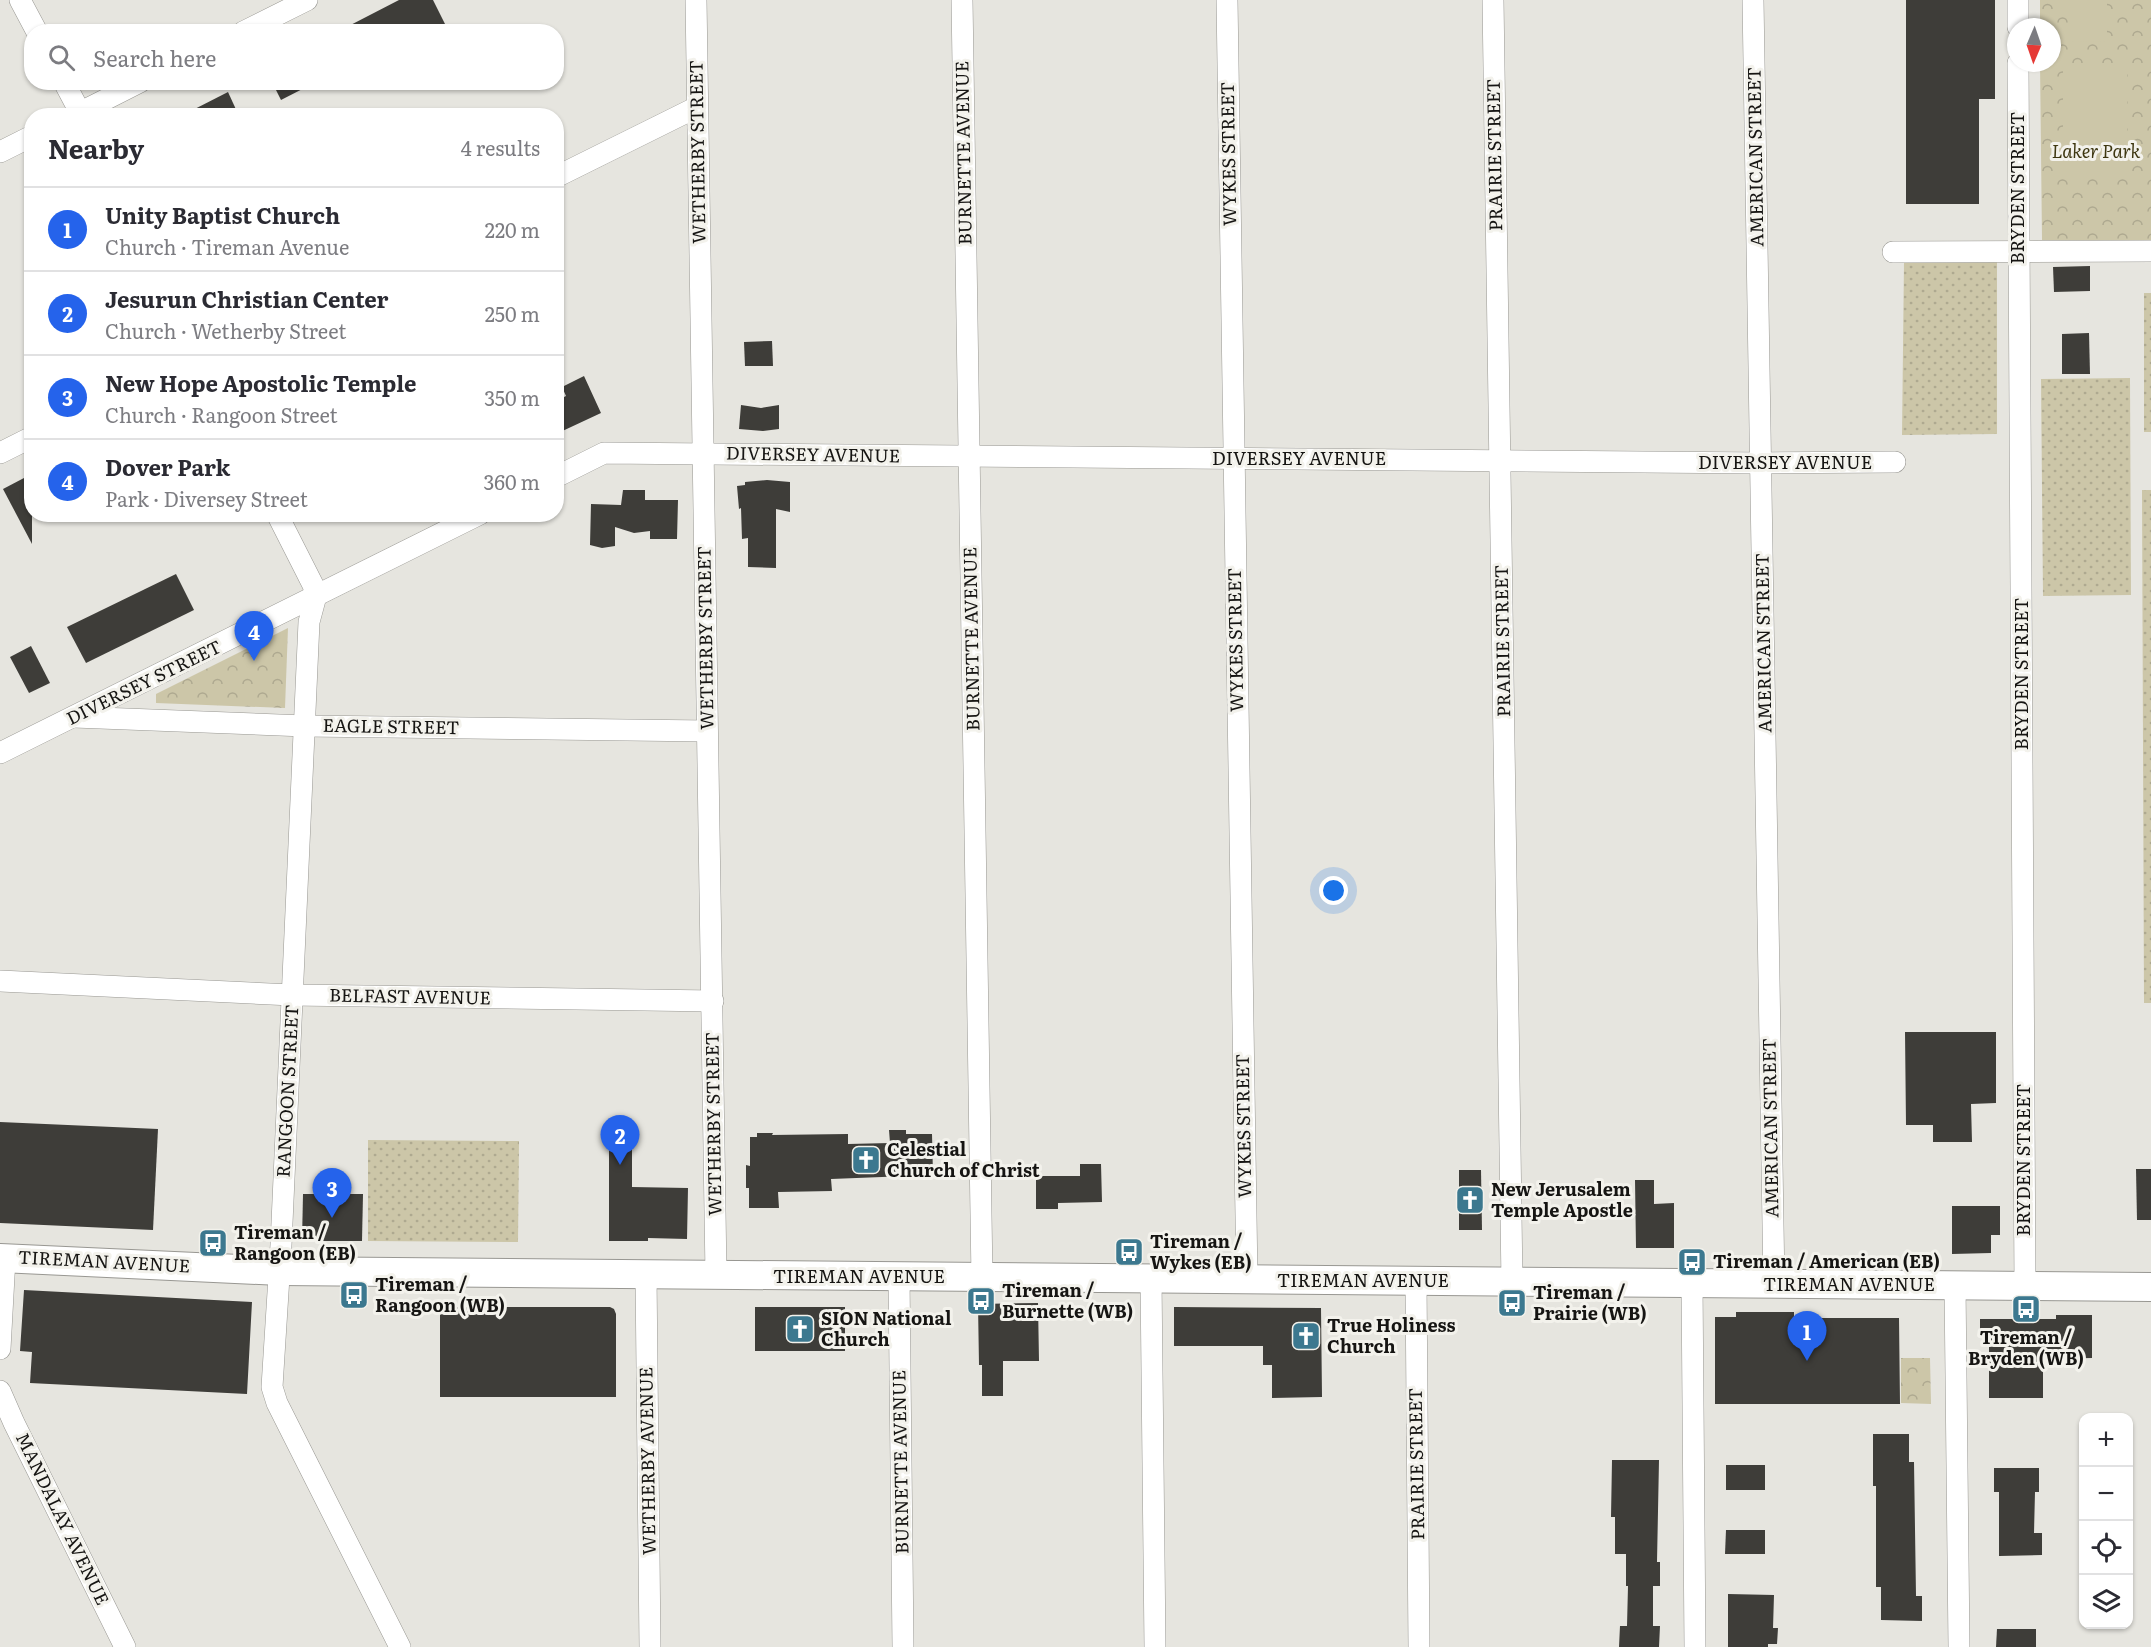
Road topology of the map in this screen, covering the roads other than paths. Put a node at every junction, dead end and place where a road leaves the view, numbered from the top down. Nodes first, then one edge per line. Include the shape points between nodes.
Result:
1 (20, 0) edge
2 (307, 0) edge
3 (696, 0) edge
4 (962, 0) edge
5 (1227, 0) edge
6 (1493, 0) edge
7 (1753, 0) edge
8 (2018, 0) edge
9 (2018, 18) edge
10 (33, 24) edge
11 (259, 24) edge
12 (2018, 72) edge
13 (68, 90) edge
14 (124, 90) edge
15 (697, 107) junction
16 (75, 108) edge
17 (90, 108) edge
18 (24, 140) edge
19 (0, 152) edge
20 (564, 173) edge
21 (2151, 251) edge
22 (1893, 252) dead end
23 (2018, 252) junction
24 (24, 441) edge
25 (0, 453) edge
26 (703, 454) junction
27 (969, 457) junction
28 (1233, 459) junction
29 (1500, 461) junction
30 (1894, 462) dead end
31 (1761, 464) junction
32 (564, 473) edge
33 (282, 522) edge
34 (464, 522) edge
35 (316, 596) junction
36 (74, 717) junction
37 (305, 726) junction
38 (708, 731) junction
39 (0, 753) edge
40 (0, 981) edge
41 (292, 995) junction
42 (712, 1001) junction
43 (2, 1258) edge
44 (280, 1270) junction
45 (646, 1275) junction
46 (716, 1275) junction
47 (899, 1277) junction
48 (982, 1278) junction
49 (1151, 1279) junction
50 (1247, 1280) junction
51 (1416, 1281) junction
52 (1512, 1282) junction
53 (1692, 1283) junction
54 (1774, 1285) junction
55 (1955, 1285) junction
56 (2025, 1286) junction
57 (2151, 1287) edge
58 (0, 1349) edge
59 (0, 1391) edge
60 (125, 1647) edge
61 (400, 1647) edge
62 (650, 1647) edge
63 (903, 1647) edge
64 (1155, 1647) edge
65 (1419, 1647) edge
66 (1695, 1647) edge
67 (1959, 1647) edge

1 - 10 street
2 - 11 street
3 - 15 street, WETHERBY STREET
4 - 27 street, BURNETTE AVENUE
5 - 28 street, WYKES STREET
6 - 29 street, PRAIRIE STREET
7 - 31 street, AMERICAN STREET
8 - 9 street
12 - 23 street, BRYDEN STREET
13 - 16 street
14 - 17 street
15 - 20 street
15 - 26 street, WETHERBY STREET
18 - 19 street
21 - 23 street
22 - 23 street
23 - 56 street, BRYDEN STREET
24 - 25 street
26 - 27 street, DIVERSEY AVENUE
26 - 32 street via 604,453
26 - 38 street, WETHERBY STREET
27 - 28 street, DIVERSEY AVENUE
27 - 48 street, BURNETTE AVENUE
28 - 29 street, DIVERSEY AVENUE
28 - 50 street, WYKES STREET
29 - 31 street, DIVERSEY AVENUE
29 - 52 street, PRAIRIE STREET
30 - 31 street, DIVERSEY AVENUE
31 - 54 street, AMERICAN STREET
33 - 35 street
34 - 35 street, DIVERSEY STREET
35 - 36 street, DIVERSEY STREET
35 - 37 street, RANGOON STREET via 309,622
36 - 37 street, EAGLE STREET
36 - 39 street, DIVERSEY STREET
37 - 38 street, EAGLE STREET
37 - 41 street, RANGOON STREET
38 - 42 street, WETHERBY STREET
40 - 41 street, BELFAST AVENUE
41 - 42 street, BELFAST AVENUE
41 - 44 street, RANGOON STREET
42 - 46 street, WETHERBY STREET
43 - 44 street, TIREMAN AVENUE
43 - 58 street
44 - 45 street, TIREMAN AVENUE
44 - 61 street, RANGOON STREET via 272,1387 277,1403
45 - 46 street, TIREMAN AVENUE
45 - 62 street, WETHERBY AVENUE
46 - 47 street, TIREMAN AVENUE
47 - 48 street, TIREMAN AVENUE
47 - 63 street, BURNETTE AVENUE
48 - 49 street, TIREMAN AVENUE
49 - 50 street, TIREMAN AVENUE
49 - 64 street
50 - 51 street, TIREMAN AVENUE
51 - 52 street, TIREMAN AVENUE
51 - 65 street, PRAIRIE STREET
52 - 53 street, TIREMAN AVENUE
53 - 54 street, TIREMAN AVENUE
53 - 66 street
54 - 55 street, TIREMAN AVENUE
55 - 56 street, TIREMAN AVENUE
55 - 67 street
56 - 57 street, TIREMAN AVENUE
59 - 60 street, MANDALAY AVENUE

